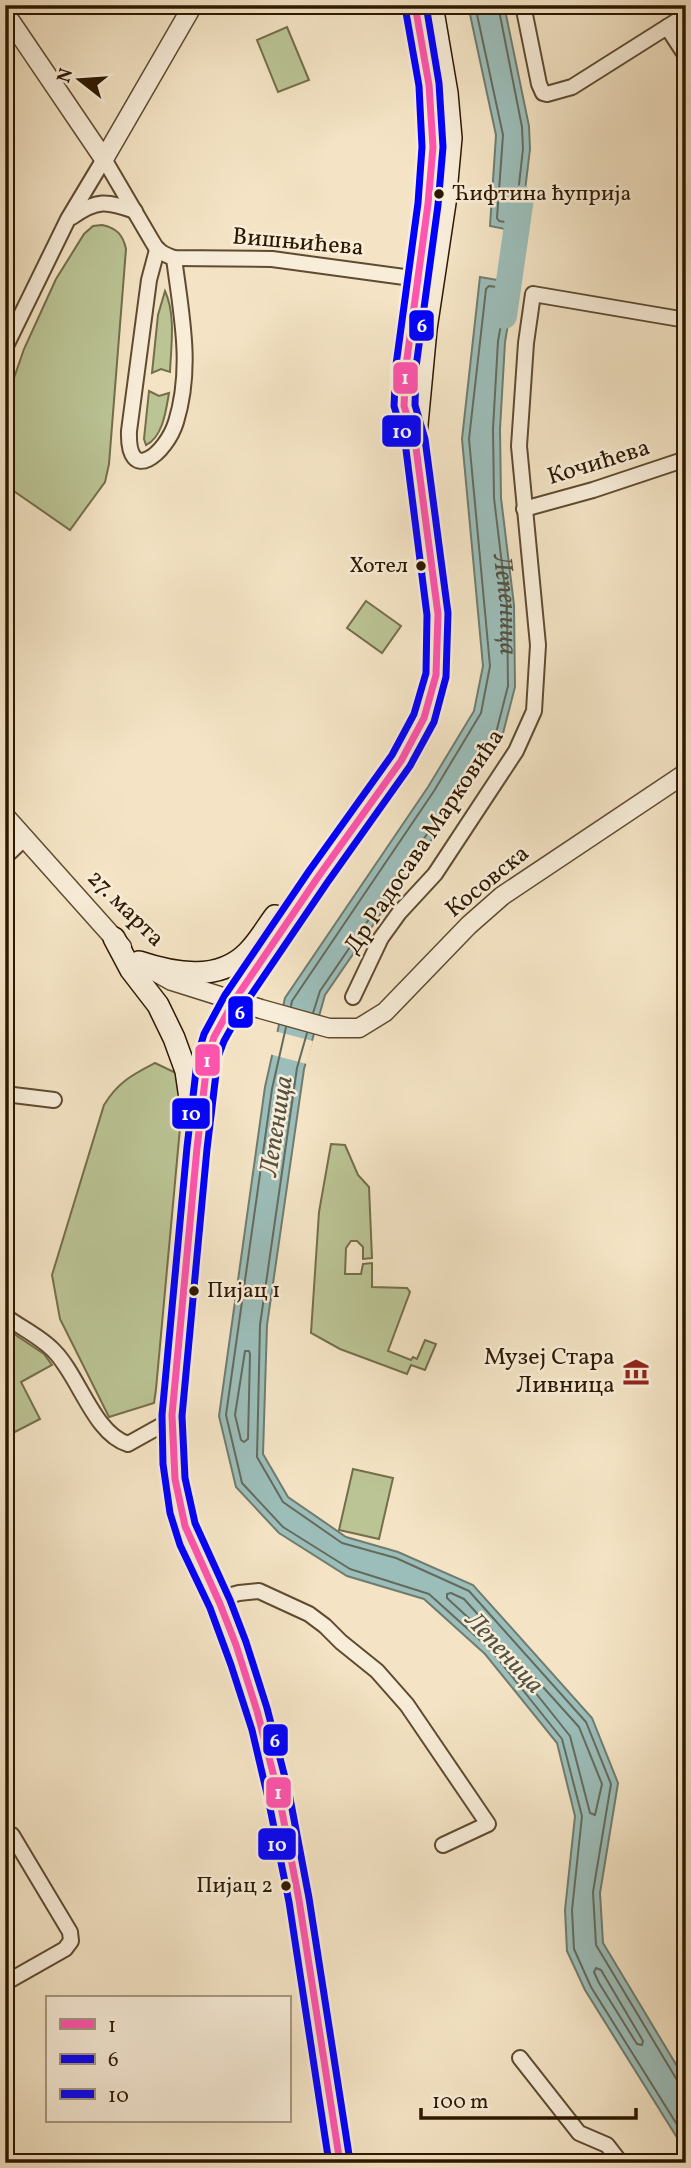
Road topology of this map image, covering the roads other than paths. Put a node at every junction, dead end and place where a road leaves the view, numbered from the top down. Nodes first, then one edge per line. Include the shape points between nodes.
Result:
1 (193, 5) edge
2 (415, 5) edge
3 (432, 5) edge
4 (523, 5) edge
5 (5, 13) edge
6 (686, 15) edge
7 (667, 27) junction
8 (686, 56) edge
9 (104, 159) junction
10 (135, 211) junction
11 (68, 219) junction
12 (157, 250) junction
13 (174, 258) junction
14 (418, 279) junction
15 (686, 320) edge
16 (6, 344) edge
17 (415, 440) junction
18 (686, 459) edge
19 (524, 509) junction
20 (686, 773) edge
21 (5, 816) edge
22 (25, 838) junction
23 (5, 858) edge
24 (318, 877) junction
25 (114, 937) junction
26 (139, 962) junction
27 (353, 997) dead end
28 (234, 1002) junction
29 (261, 1009) joint
30 (5, 1094) edge
31 (54, 1100) dead end
32 (197, 1148) junction
33 (5, 1316) edge
34 (172, 1420) junction
35 (218, 1599) junction
36 (12, 1835) dead end
37 (443, 1845) dead end
38 (5, 1983) edge
39 (520, 2058) dead end
40 (340, 2163) edge
41 (621, 2163) edge

1 - 9 street
2 - 14 main road via 433,130 433,168
3 - 17 main road via 451,138
4 - 7 street via 541,90 547,94 572,87
5 - 9 street
6 - 7 street
7 - 8 street
9 - 10 street
9 - 11 street
10 - 11 street via 112,203 96,204
10 - 12 street
11 - 16 street
12 - 13 street
12 - 13 street via 129,431 130,452 141,461 155,457 167,442 181,401 185,335
13 - 14 street, Вишњићева via 272,259
14 - 17 main road via 405,398
15 - 19 street, Др Радосава Марковића via 533,294 520,419
17 - 24 main road via 438,614 432,694 401,761
18 - 19 street, Кочићева
19 - 27 street, Др Радосава Марковића via 538,645 531,720 516,751 435,874 381,938
20 - 29 street, Косовска via 502,896 375,1020 359,1028 329,1028
21 - 22 street, 27. марта
22 - 23 street
22 - 25 street, 27. марта
24 - 26 main road via 288,902 236,962 198,973
24 - 28 main road
25 - 26 street, 27. марта
25 - 32 main road via 174,1038 186,1071
26 - 28 street, 27. марта via 172,981
28 - 29 street, 27. марта
28 - 32 main road via 208,1055
30 - 31 street
32 - 34 main road
33 - 34 street via 54,1351 105,1429 121,1442 128,1444
34 - 35 main road via 171,1450 181,1513
35 - 37 street via 259,1591 296,1608 326,1626 383,1677 488,1824
35 - 40 main road via 252,1696 280,1798
36 - 38 street via 70,1932 71,1941 65,1949
39 - 41 street via 579,2133 607,2145

